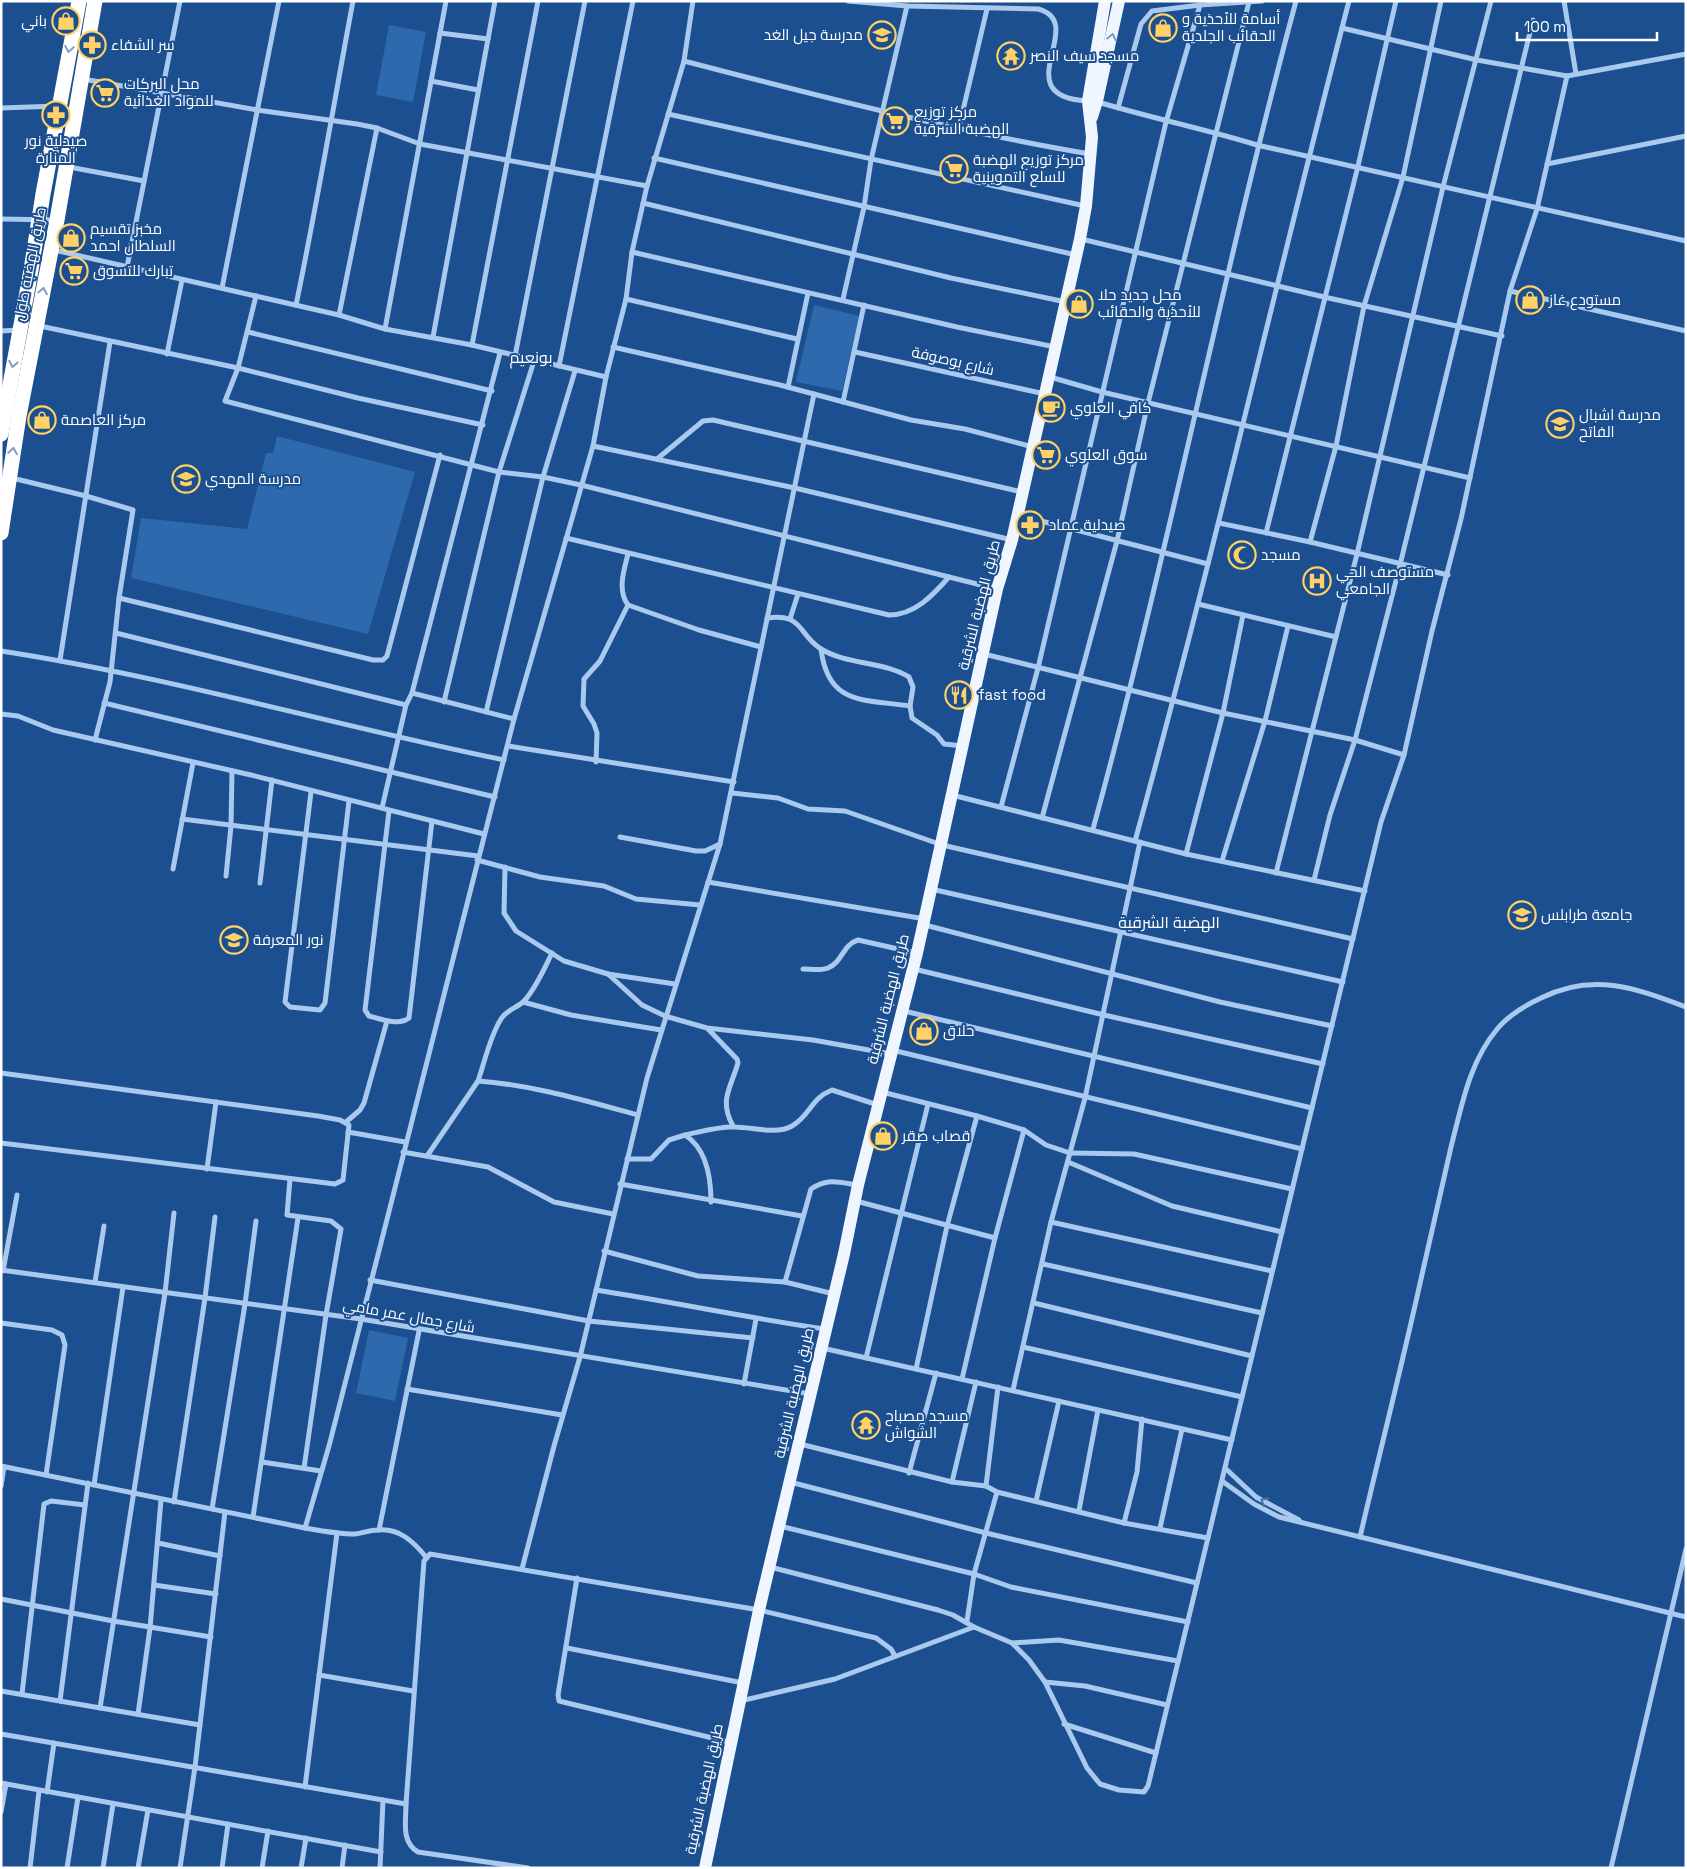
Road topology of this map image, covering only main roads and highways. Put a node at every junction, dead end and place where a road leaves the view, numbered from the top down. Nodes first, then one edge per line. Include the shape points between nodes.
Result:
1 (79, 1) edge
2 (95, 1) edge
3 (1105, 2) edge
4 (1119, 3) edge
5 (1093, 101) junction
6 (1, 434) edge
7 (1, 534) edge
8 (704, 1868) edge

1 -> 6 highway, طريق الهضبة طول
7 -> 2 highway, طريق الهضبة طول
3 - 5 main road
5 -> 4 main road
5 - 8 main road, طريق الهضبة الشرقية via 1086,206 1067,302 1012,540 997,589 917,953 858,1185 759,1610

